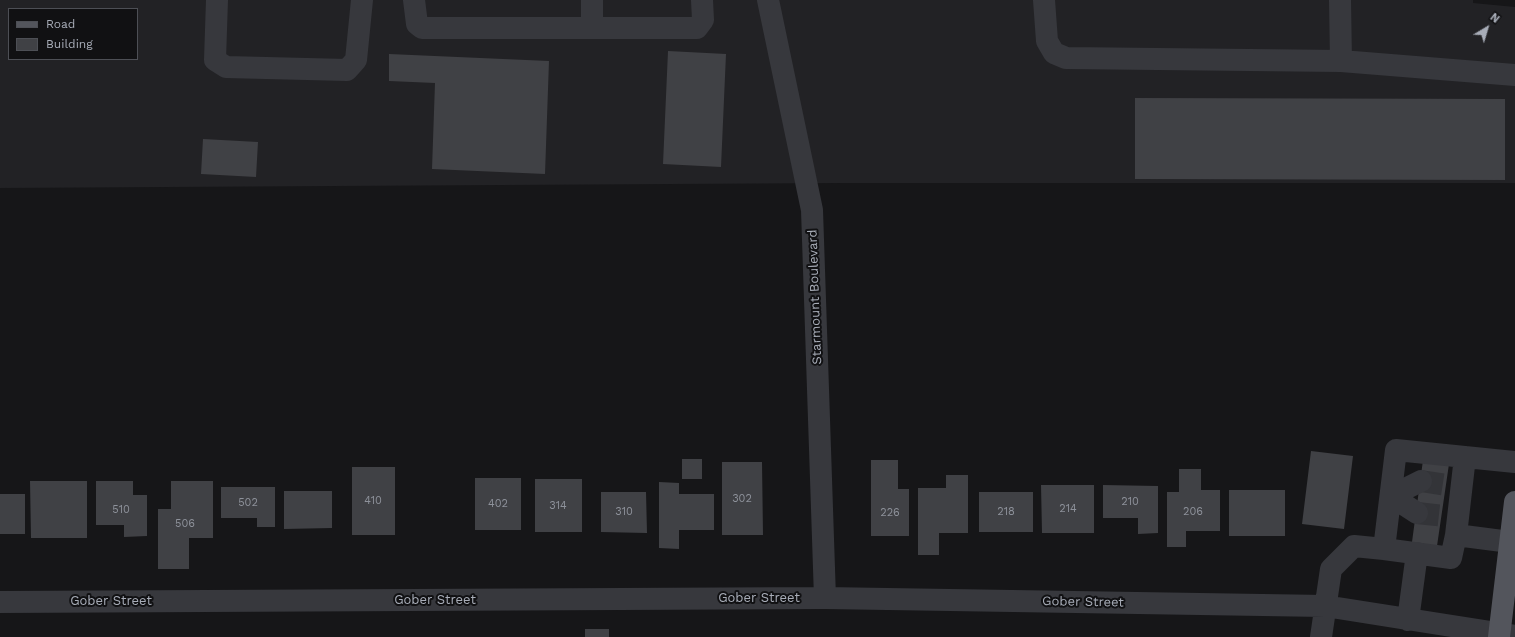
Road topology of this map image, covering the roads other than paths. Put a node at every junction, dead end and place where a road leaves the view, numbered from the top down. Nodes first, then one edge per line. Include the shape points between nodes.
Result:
1 (216, 0) edge
2 (362, 0) edge
3 (414, 0) edge
4 (592, 0) edge
5 (702, 0) edge
6 (768, 0) edge
7 (1044, 0) edge
8 (1340, 0) edge
9 (592, 28) junction
10 (1341, 61) junction
11 (1515, 75) edge
12 (1464, 457) junction
13 (1515, 462) edge
14 (1421, 481) tunnel mouth
15 (1447, 485) tunnel mouth
16 (1391, 496) junction
17 (1460, 502) junction
18 (1515, 502) edge
19 (1417, 513) tunnel mouth
20 (1444, 516) dead end
21 (1456, 534) junction
22 (1510, 542) junction
23 (1384, 549) junction
24 (1417, 553) junction
25 (825, 598) junction
26 (0, 602) edge
27 (1325, 606) junction
28 (1408, 620) junction
29 (1504, 636) edge
30 (1320, 637) edge

1 - 2 street via 215,60 226,67 347,70 356,60
3 - 9 street via 417,24 422,28
4 - 9 street
5 - 9 street via 703,20 697,28
6 - 25 street, Starmount Boulevard via 812,210
7 - 10 street via 1047,41 1054,53 1066,58
8 - 10 street
10 - 11 street
12 - 13 street
12 - 16 street via 1396,450
12 - 17 street
14 - 16 street
15 - 17 street
16 - 19 street
16 - 23 street
17 - 20 street
17 - 21 street
18 - 22 main road
21 - 22 street
21 - 24 street via 1451,558
22 - 29 main road
23 - 24 street
23 - 27 street via 1354,546 1331,569
24 - 28 street
25 - 26 street, Gober Street
25 - 27 street, Gober Street
27 - 28 street, Gober Street
27 - 30 street
28 - 29 street, Gober Street

